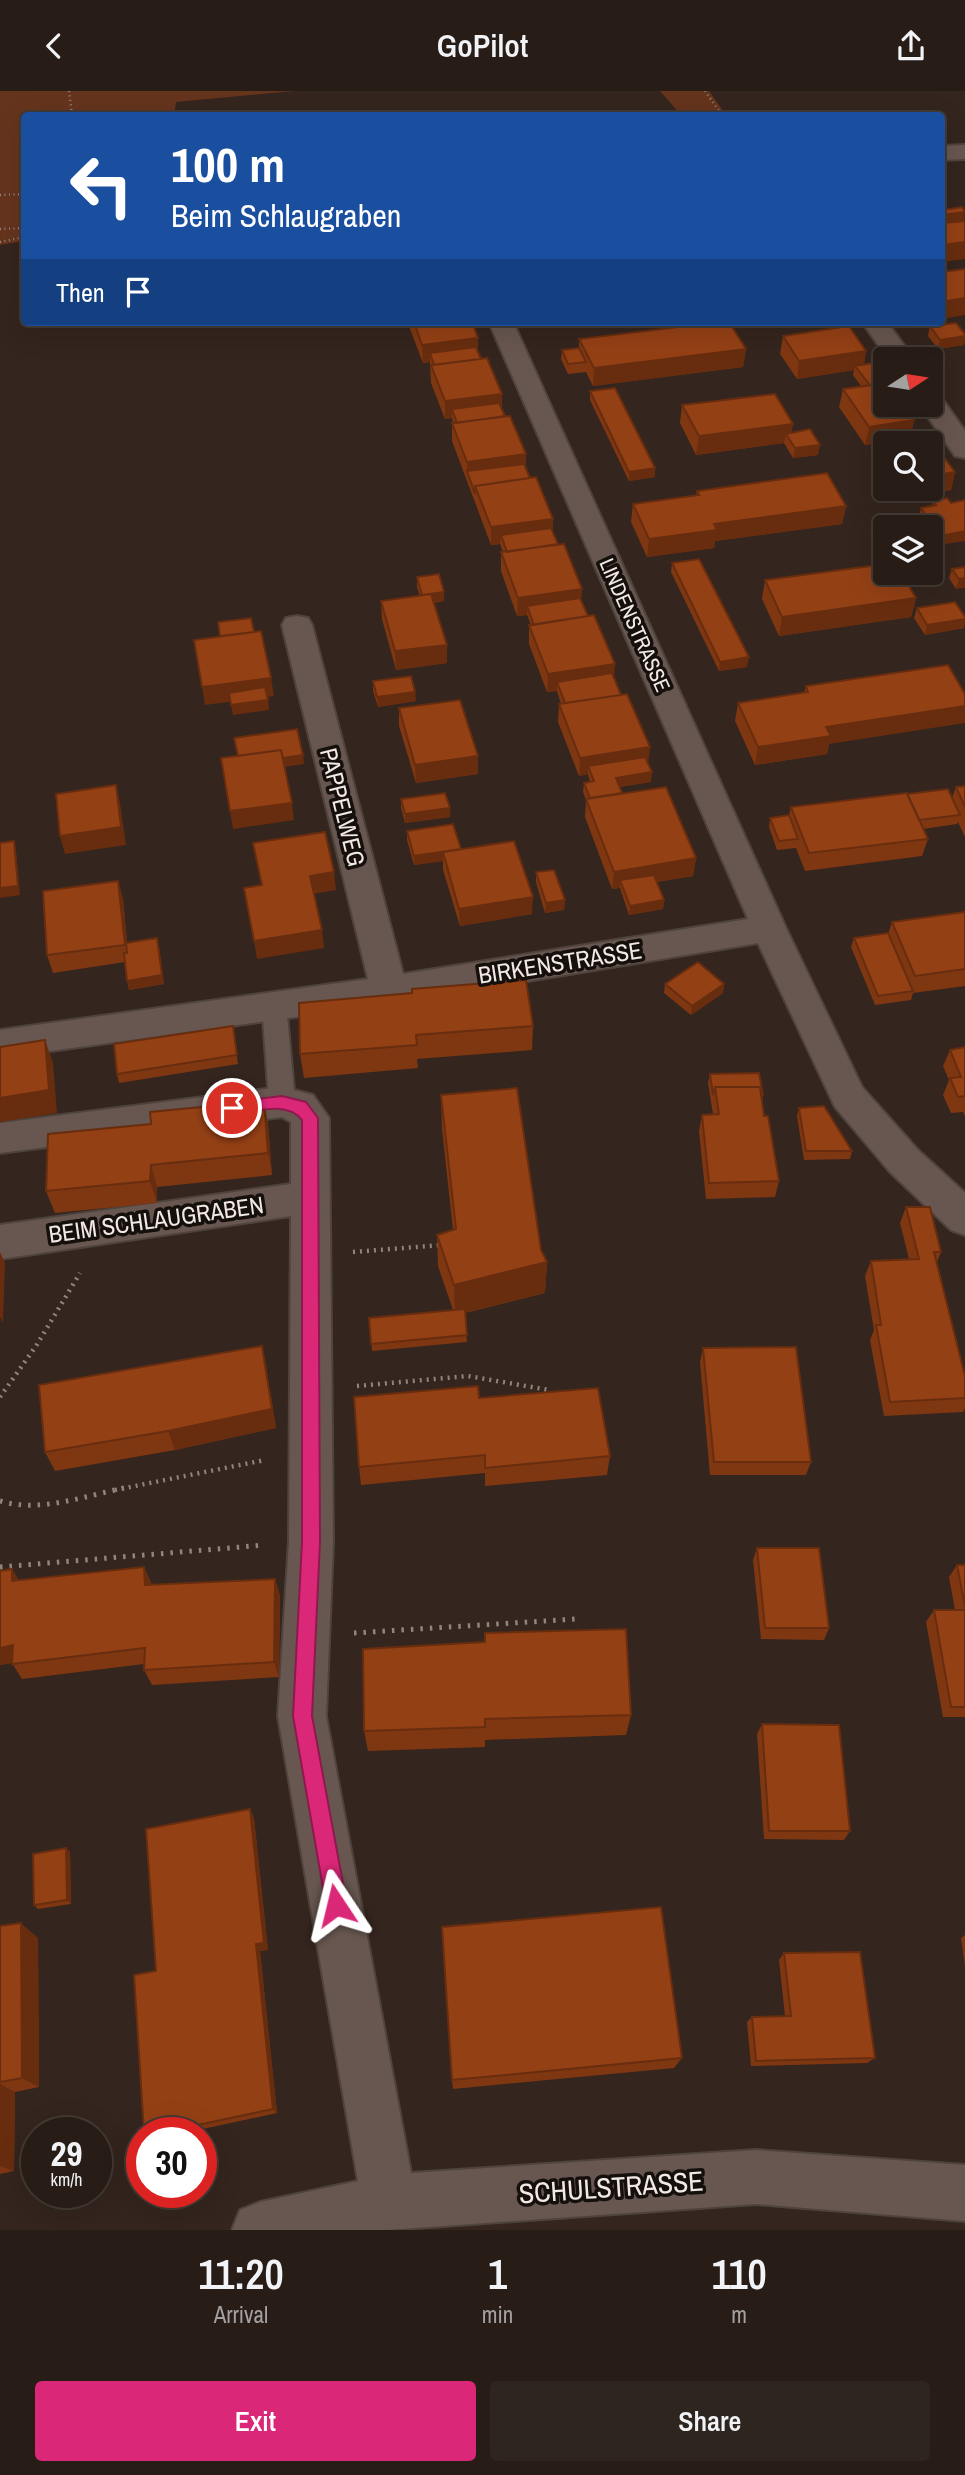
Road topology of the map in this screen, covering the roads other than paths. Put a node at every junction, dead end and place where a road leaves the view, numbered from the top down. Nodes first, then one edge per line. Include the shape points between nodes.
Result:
1 (965, 152) edge
2 (945, 153) edge
3 (503, 326) edge
4 (877, 326) edge
5 (892, 347) edge
6 (942, 417) edge
7 (965, 450) edge
8 (297, 625) dead end
9 (769, 928) junction
10 (389, 990) junction
11 (274, 1005) junction
12 (0, 1044) edge
13 (291, 1104) junction
14 (0, 1138) edge
15 (312, 1196) junction
16 (965, 1218) edge
17 (0, 1242) edge
18 (965, 2193) edge
19 (389, 2202) junction
20 (261, 2230) edge

1 - 2 street
3 - 9 street, LINDENSTRASSE
4 - 5 street
6 - 7 street
8 - 10 street, PAPPELWEG
9 - 10 street, BIRKENSTRASSE
9 - 16 street via 848,1096 904,1161
10 - 11 street, BIRKENSTRASSE
11 - 12 street, BIRKENSTRASSE
11 - 13 lane
13 - 14 street
13 - 15 street via 310,1118
15 - 17 street, BEIM SCHLAUGRABEN
15 - 19 street via 311,1542 303,1716
18 - 19 street, SCHULSTRASSE via 756,2177
19 - 20 street, SCHULSTRASSE

